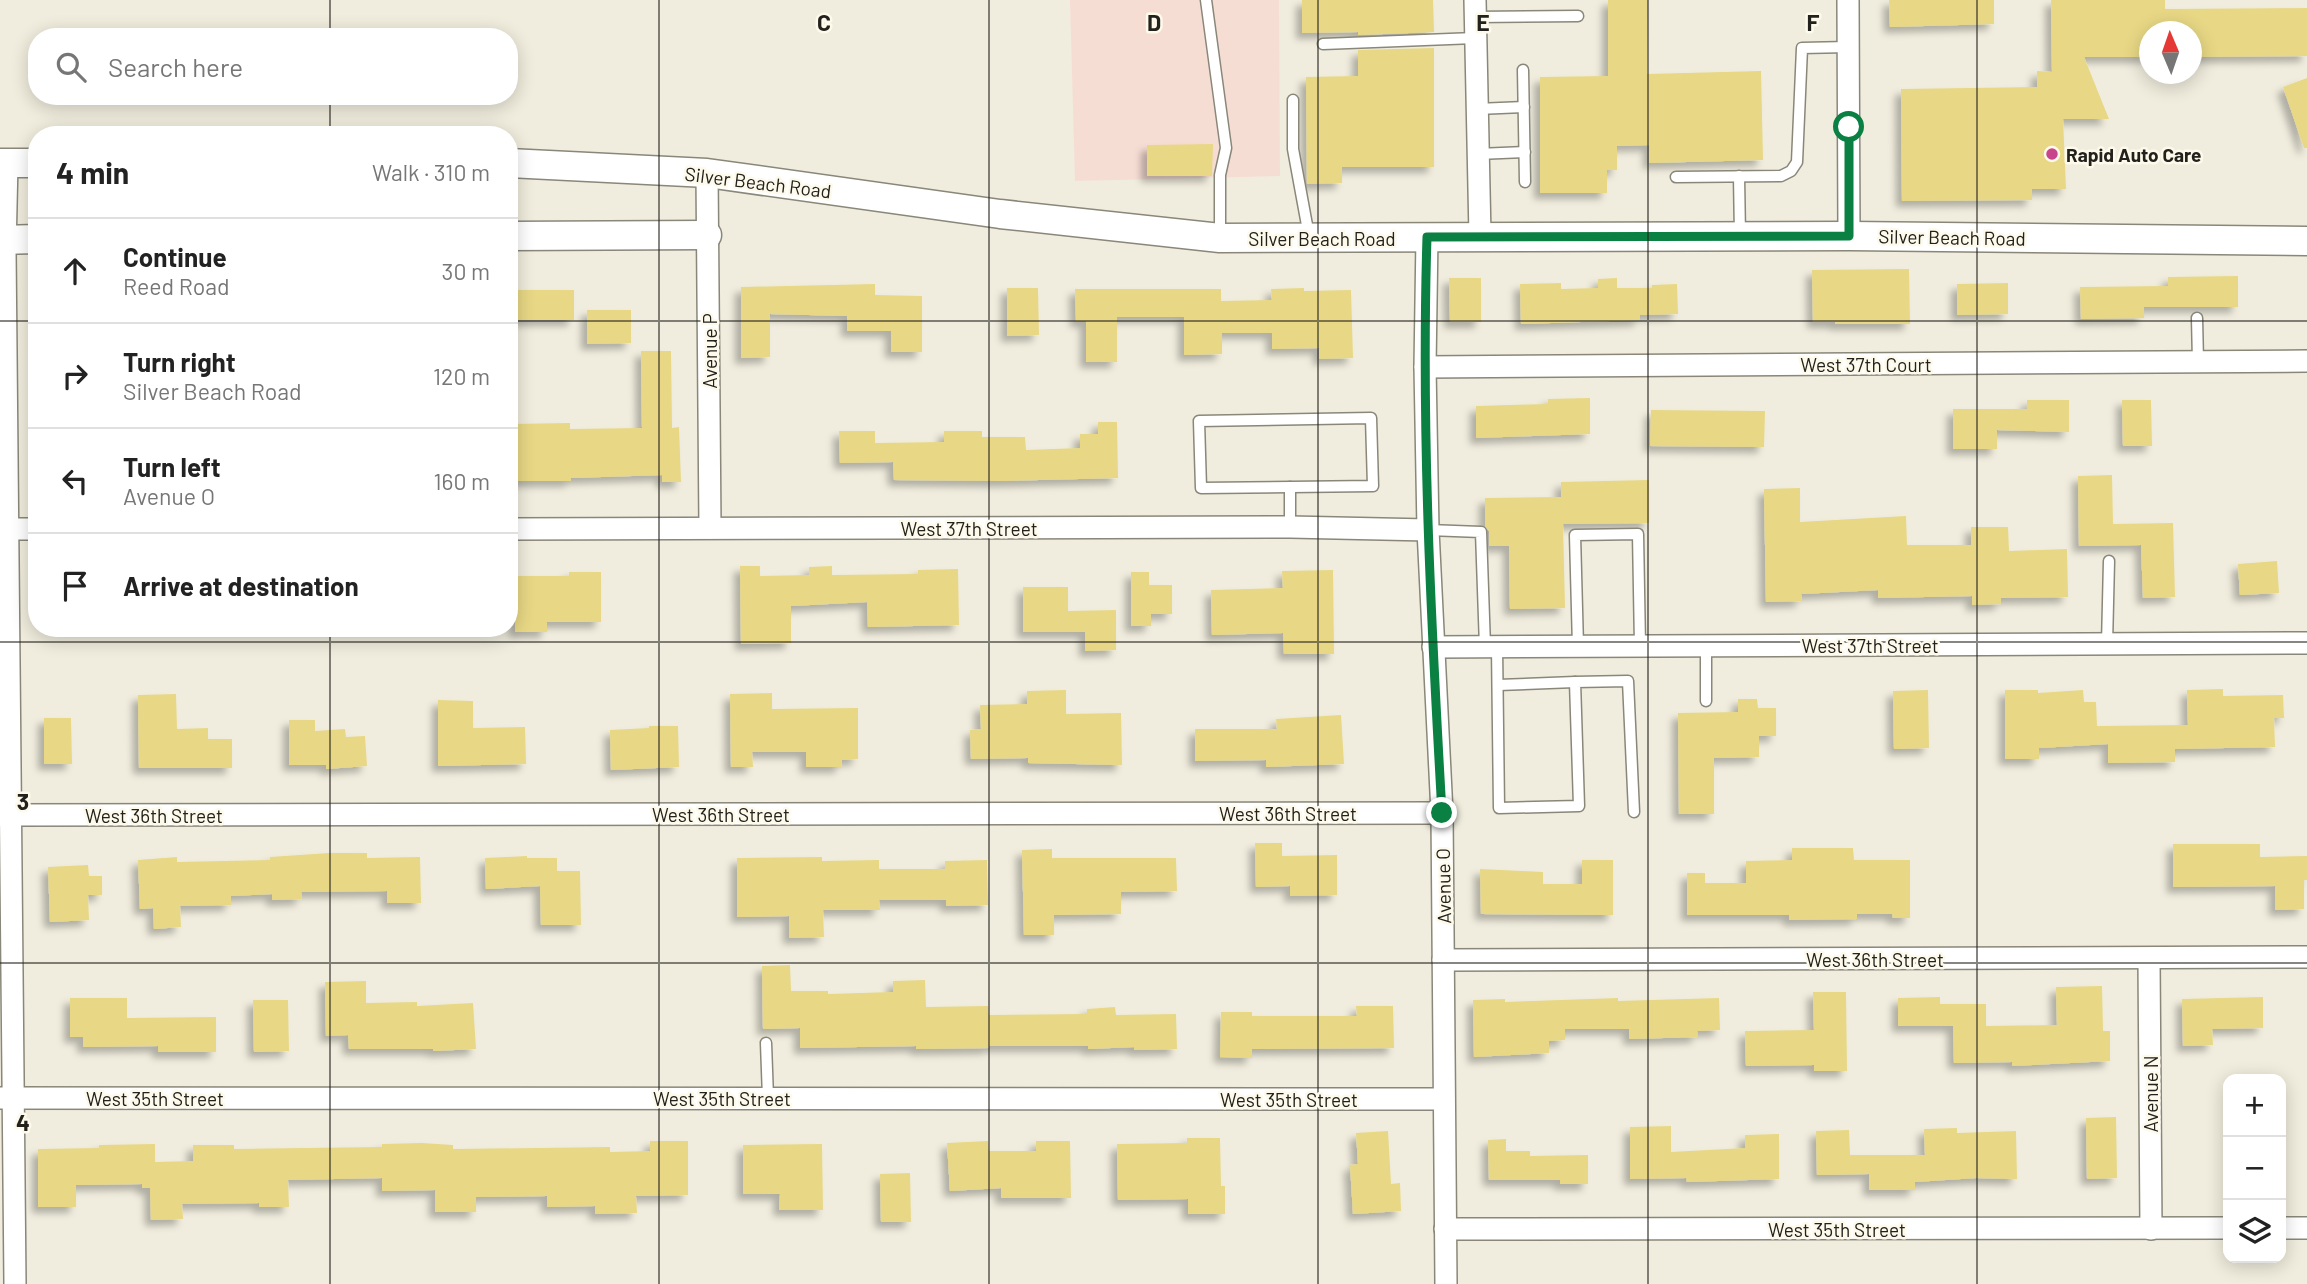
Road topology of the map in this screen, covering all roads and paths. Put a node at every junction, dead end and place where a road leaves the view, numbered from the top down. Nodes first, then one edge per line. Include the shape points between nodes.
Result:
1 (1206, 0) edge
2 (1848, 0) edge
3 (1475, 8) edge
4 (1577, 16) dead end
5 (1475, 38) junction
6 (1323, 44) dead end
7 (1848, 47) junction
8 (1523, 70) dead end
9 (1293, 100) dead end
10 (1524, 107) junction
11 (1477, 109) junction
12 (1478, 145) junction
13 (1525, 152) junction
14 (3, 163) edge
15 (28, 163) edge
16 (518, 163) edge
17 (707, 173) junction
18 (1739, 176) junction
19 (1676, 177) dead end
20 (1525, 182) dead end
21 (707, 234) junction
22 (518, 236) edge
23 (1480, 236) junction
24 (1740, 236) junction
25 (1849, 236) junction
26 (1427, 237) junction
27 (1220, 238) junction
28 (1309, 238) junction
29 (28, 239) edge
30 (3, 240) edge
31 (2307, 242) edge
32 (2197, 318) dead end
33 (2307, 361) edge
34 (2198, 362) junction
35 (1425, 367) junction
36 (1290, 487) junction
37 (1290, 527) junction
38 (518, 528) edge
39 (710, 528) junction
40 (4, 529) edge
41 (28, 529) edge
42 (1428, 530) junction
43 (2109, 561) dead end
44 (2307, 643) edge
45 (2107, 644) junction
46 (1640, 646) junction
47 (1706, 646) junction
48 (1433, 647) junction
49 (1491, 647) junction
50 (1578, 647) junction
51 (1575, 682) junction
52 (1498, 685) junction
53 (1706, 701) dead end
54 (1634, 812) dead end
55 (1442, 813) junction
56 (6, 815) edge
57 (2307, 957) edge
58 (2149, 958) junction
59 (1443, 960) junction
60 (6, 973) edge
61 (766, 1043) dead end
62 (7, 1098) edge
63 (768, 1098) junction
64 (1444, 1099) junction
65 (2151, 1228) junction
66 (2223, 1228) edge
67 (2286, 1228) edge
68 (2307, 1228) edge
69 (1445, 1229) junction
70 (15, 1284) edge
71 (1446, 1284) edge

1 - 27 lane via 1226,148 1220,175
2 - 7 street
3 - 4 lane
3 - 5 street
5 - 6 lane
5 - 11 street
7 - 18 lane via 1802,48 1797,162 1791,171 1782,176
7 - 25 street
8 - 10 lane
9 - 28 lane via 1293,149
10 - 11 lane
10 - 13 lane
11 - 12 street
12 - 13 lane
12 - 23 street
13 - 20 lane
14 - 15 street
14 - 30 street
16 - 17 street, Silver Beach Road
17 - 21 street, Avenue P
17 - 27 street, Silver Beach Road via 1000,214
18 - 19 lane
18 - 24 lane
21 - 22 street
21 - 39 street, Avenue P
23 - 24 street, Silver Beach Road
23 - 26 street, Silver Beach Road
24 - 25 street, Silver Beach Road
25 - 31 street, Silver Beach Road
26 - 28 street, Silver Beach Road
26 - 35 street, Avenue O
27 - 28 street, Silver Beach Road
29 - 30 street
30 - 40 street
32 - 34 lane
33 - 34 street, West 37th Court
34 - 35 street, West 37th Court
35 - 42 street, Avenue O
36 - 36 lane via 1373,486 1371,418 1199,421 1201,488
36 - 37 lane
37 - 39 street, West 37th Street
37 - 42 street, West 37th Street
38 - 39 street, West 37th Street
40 - 41 street
40 - 56 street
42 - 48 street, Avenue O
42 - 49 lane via 1481,532
43 - 45 lane
44 - 45 street, West 37th Street
45 - 47 street, West 37th Street
46 - 47 street, West 37th Street
46 - 50 street, West 37th Street
46 - 50 lane via 1638,534 1575,535
47 - 53 lane
48 - 49 street, West 37th Street
48 - 55 street, Avenue O
49 - 50 street, West 37th Street
49 - 52 lane
51 - 52 lane
51 - 52 lane via 1579,806 1499,808
51 - 54 lane via 1628,681
55 - 56 street, West 36th Street
55 - 59 street, Avenue O
56 - 60 street
57 - 58 street, West 36th Street
58 - 59 street, West 36th Street
58 - 65 street, Avenue N
59 - 64 street, Avenue O
60 - 62 street
61 - 63 lane
62 - 63 street, West 35th Street
62 - 70 street
63 - 64 street, West 35th Street
64 - 69 street, Avenue O
65 - 66 street, West 35th Street
65 - 69 street, West 35th Street
67 - 68 street
69 - 71 street, Avenue O

